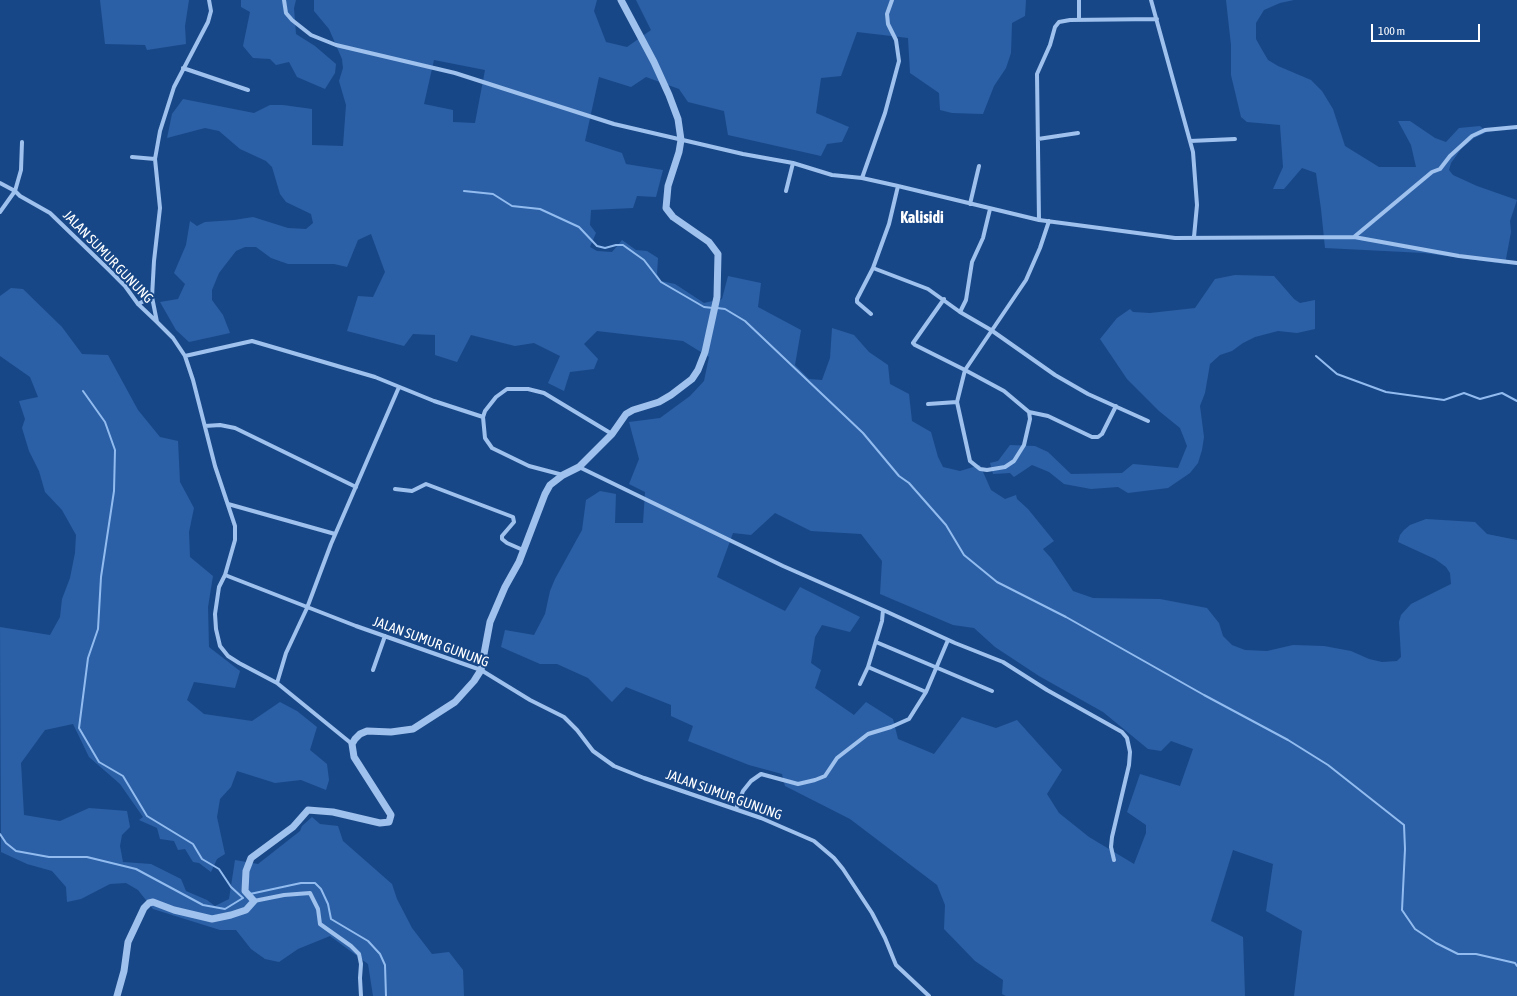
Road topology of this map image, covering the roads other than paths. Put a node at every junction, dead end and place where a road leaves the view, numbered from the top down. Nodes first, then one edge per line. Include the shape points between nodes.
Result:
1 (209, 0) edge
2 (284, 0) edge
3 (621, 0) edge
4 (892, 0) edge
5 (1079, 0) edge
6 (1151, 0) edge
7 (1079, 19) junction
8 (1157, 20) junction
9 (183, 68) junction
10 (248, 90) dead end
11 (1517, 127) edge
12 (1078, 133) dead end
13 (1038, 139) junction
14 (1236, 139) dead end
15 (681, 140) junction
16 (1190, 141) junction
17 (22, 142) dead end
18 (132, 157) dead end
19 (155, 159) junction
20 (793, 163) junction
21 (979, 166) dead end
22 (862, 178) junction
23 (0, 184) edge
24 (898, 186) junction
25 (15, 191) junction
26 (786, 191) dead end
27 (970, 204) junction
28 (990, 209) junction
29 (0, 212) edge
30 (1039, 220) junction
31 (1049, 220) junction
32 (1194, 237) junction
33 (1354, 238) junction
34 (1517, 263) edge
35 (873, 268) junction
36 (152, 297) junction
37 (944, 299) junction
38 (138, 304) junction
39 (960, 312) junction
40 (871, 314) dead end
41 (157, 322) junction
42 (991, 330) junction
43 (185, 356) junction
44 (965, 370) junction
45 (400, 387) junction
46 (957, 402) junction
47 (928, 404) dead end
48 (1116, 406) junction
49 (1029, 412) junction
50 (483, 417) junction
51 (1148, 421) dead end
52 (205, 426) junction
53 (612, 434) junction
54 (579, 467) junction
55 (564, 475) junction
56 (356, 487) junction
57 (395, 489) dead end
58 (228, 504) junction
59 (336, 534) junction
60 (523, 550) junction
61 (225, 575) junction
62 (307, 608) junction
63 (883, 610) junction
64 (385, 636) junction
65 (948, 640) junction
66 (876, 642) junction
67 (868, 667) junction
68 (936, 668) junction
69 (373, 670) dead end
70 (481, 670) junction
71 (277, 683) junction
72 (860, 684) dead end
73 (992, 691) dead end
74 (926, 692) junction
75 (352, 744) junction
76 (736, 809) junction
77 (1114, 860) dead end
78 (252, 900) junction
79 (117, 996) edge
80 (361, 996) edge
81 (930, 996) edge

1 - 9 street, JALAN SUMUR GUNUNG via 211,12 208,22
2 - 15 street via 286,13 311,35 336,45 455,73 614,124
3 - 15 street via 669,95 678,119
4 - 22 street via 887,14 888,24 896,40 899,61 885,113
5 - 7 street
6 - 8 street
7 - 8 street
7 - 13 street via 1057,23 1048,51 1037,70
8 - 16 street
9 - 10 street
9 - 19 street, JALAN SUMUR GUNUNG via 167,104
11 - 33 street via 1485,130 1472,136 1440,169 1432,172
12 - 13 street
13 - 30 street
14 - 16 street
15 - 20 street
15 - 53 street via 668,186 666,208 673,217 709,242 716,250 718,297 705,352 692,379 659,402 626,414
16 - 32 street via 1197,205
17 - 25 street
18 - 19 street
19 - 36 street, JALAN SUMUR GUNUNG via 160,208
20 - 22 street via 832,175
20 - 26 street
21 - 27 street
22 - 24 street
23 - 25 street, JALAN SUMUR GUNUNG
24 - 27 street
24 - 35 street via 889,224
25 - 29 street
25 - 38 street, JALAN SUMUR GUNUNG via 50,214 121,282
27 - 28 street
28 - 30 street
28 - 39 street via 983,238 972,262 966,300
30 - 31 street
31 - 32 street via 1130,233 1175,238
31 - 42 street via 1026,280
32 - 33 street
33 - 34 street
35 - 37 street via 928,289
35 - 40 street via 857,299 857,302
36 - 38 street
36 - 41 street, JALAN SUMUR GUNUNG
37 - 39 street
37 - 44 street via 913,343
38 - 41 street, JALAN SUMUR GUNUNG
39 - 42 street
41 - 43 street, JALAN SUMUR GUNUNG via 173,338
42 - 44 street
42 - 48 street via 1055,375
43 - 45 street via 252,341 375,377
43 - 52 street, JALAN SUMUR GUNUNG
44 - 46 street
44 - 49 street via 1004,391
45 - 50 street
45 - 56 street
46 - 47 street
46 - 49 street via 970,461 975,466 987,470 1004,467 1020,454 1030,419
48 - 49 street via 1098,437 1092,437 1048,416
48 - 51 street
50 - 53 street via 496,397 507,388 518,387 544,393
50 - 55 street via 485,438 492,448 529,466
52 - 56 street via 235,428
52 - 58 street, JALAN SUMUR GUNUNG
53 - 54 street
54 - 55 street
54 - 63 street via 783,566
55 - 60 street via 547,490
56 - 59 street
57 - 60 street via 412,492 426,484 513,517 514,522 502,540
58 - 59 street
58 - 61 street, JALAN SUMUR GUNUNG via 235,526 236,540
59 - 62 street
60 - 70 street via 490,622
61 - 62 street, JALAN SUMUR GUNUNG
61 - 71 street via 219,587 215,614 220,646 228,656
62 - 64 street, JALAN SUMUR GUNUNG
62 - 71 street via 286,653
63 - 65 street
63 - 66 street
64 - 69 street
64 - 70 street, JALAN SUMUR GUNUNG
65 - 68 street
65 - 77 street via 1003,662 1122,732 1127,738 1129,764 1112,837
66 - 67 street
66 - 68 street
67 - 72 street
67 - 74 street
68 - 73 street
68 - 74 street
70 - 75 street via 455,702 419,727 391,732 366,731
70 - 76 street, JALAN SUMUR GUNUNG via 564,717 593,751 614,766
71 - 75 street
74 - 76 street via 909,719 891,728 868,734 837,758 825,776 798,784 761,774 742,791
75 - 78 street via 354,757 391,815 389,822 380,823 333,812 308,810 293,827 251,858 246,871 245,891
76 - 81 street, JALAN SUMUR GUNUNG via 814,841 834,858 872,913 896,966
78 - 79 street via 246,910 212,919 149,903 144,908 128,942
78 - 80 street via 310,893 318,909 320,924 359,954

